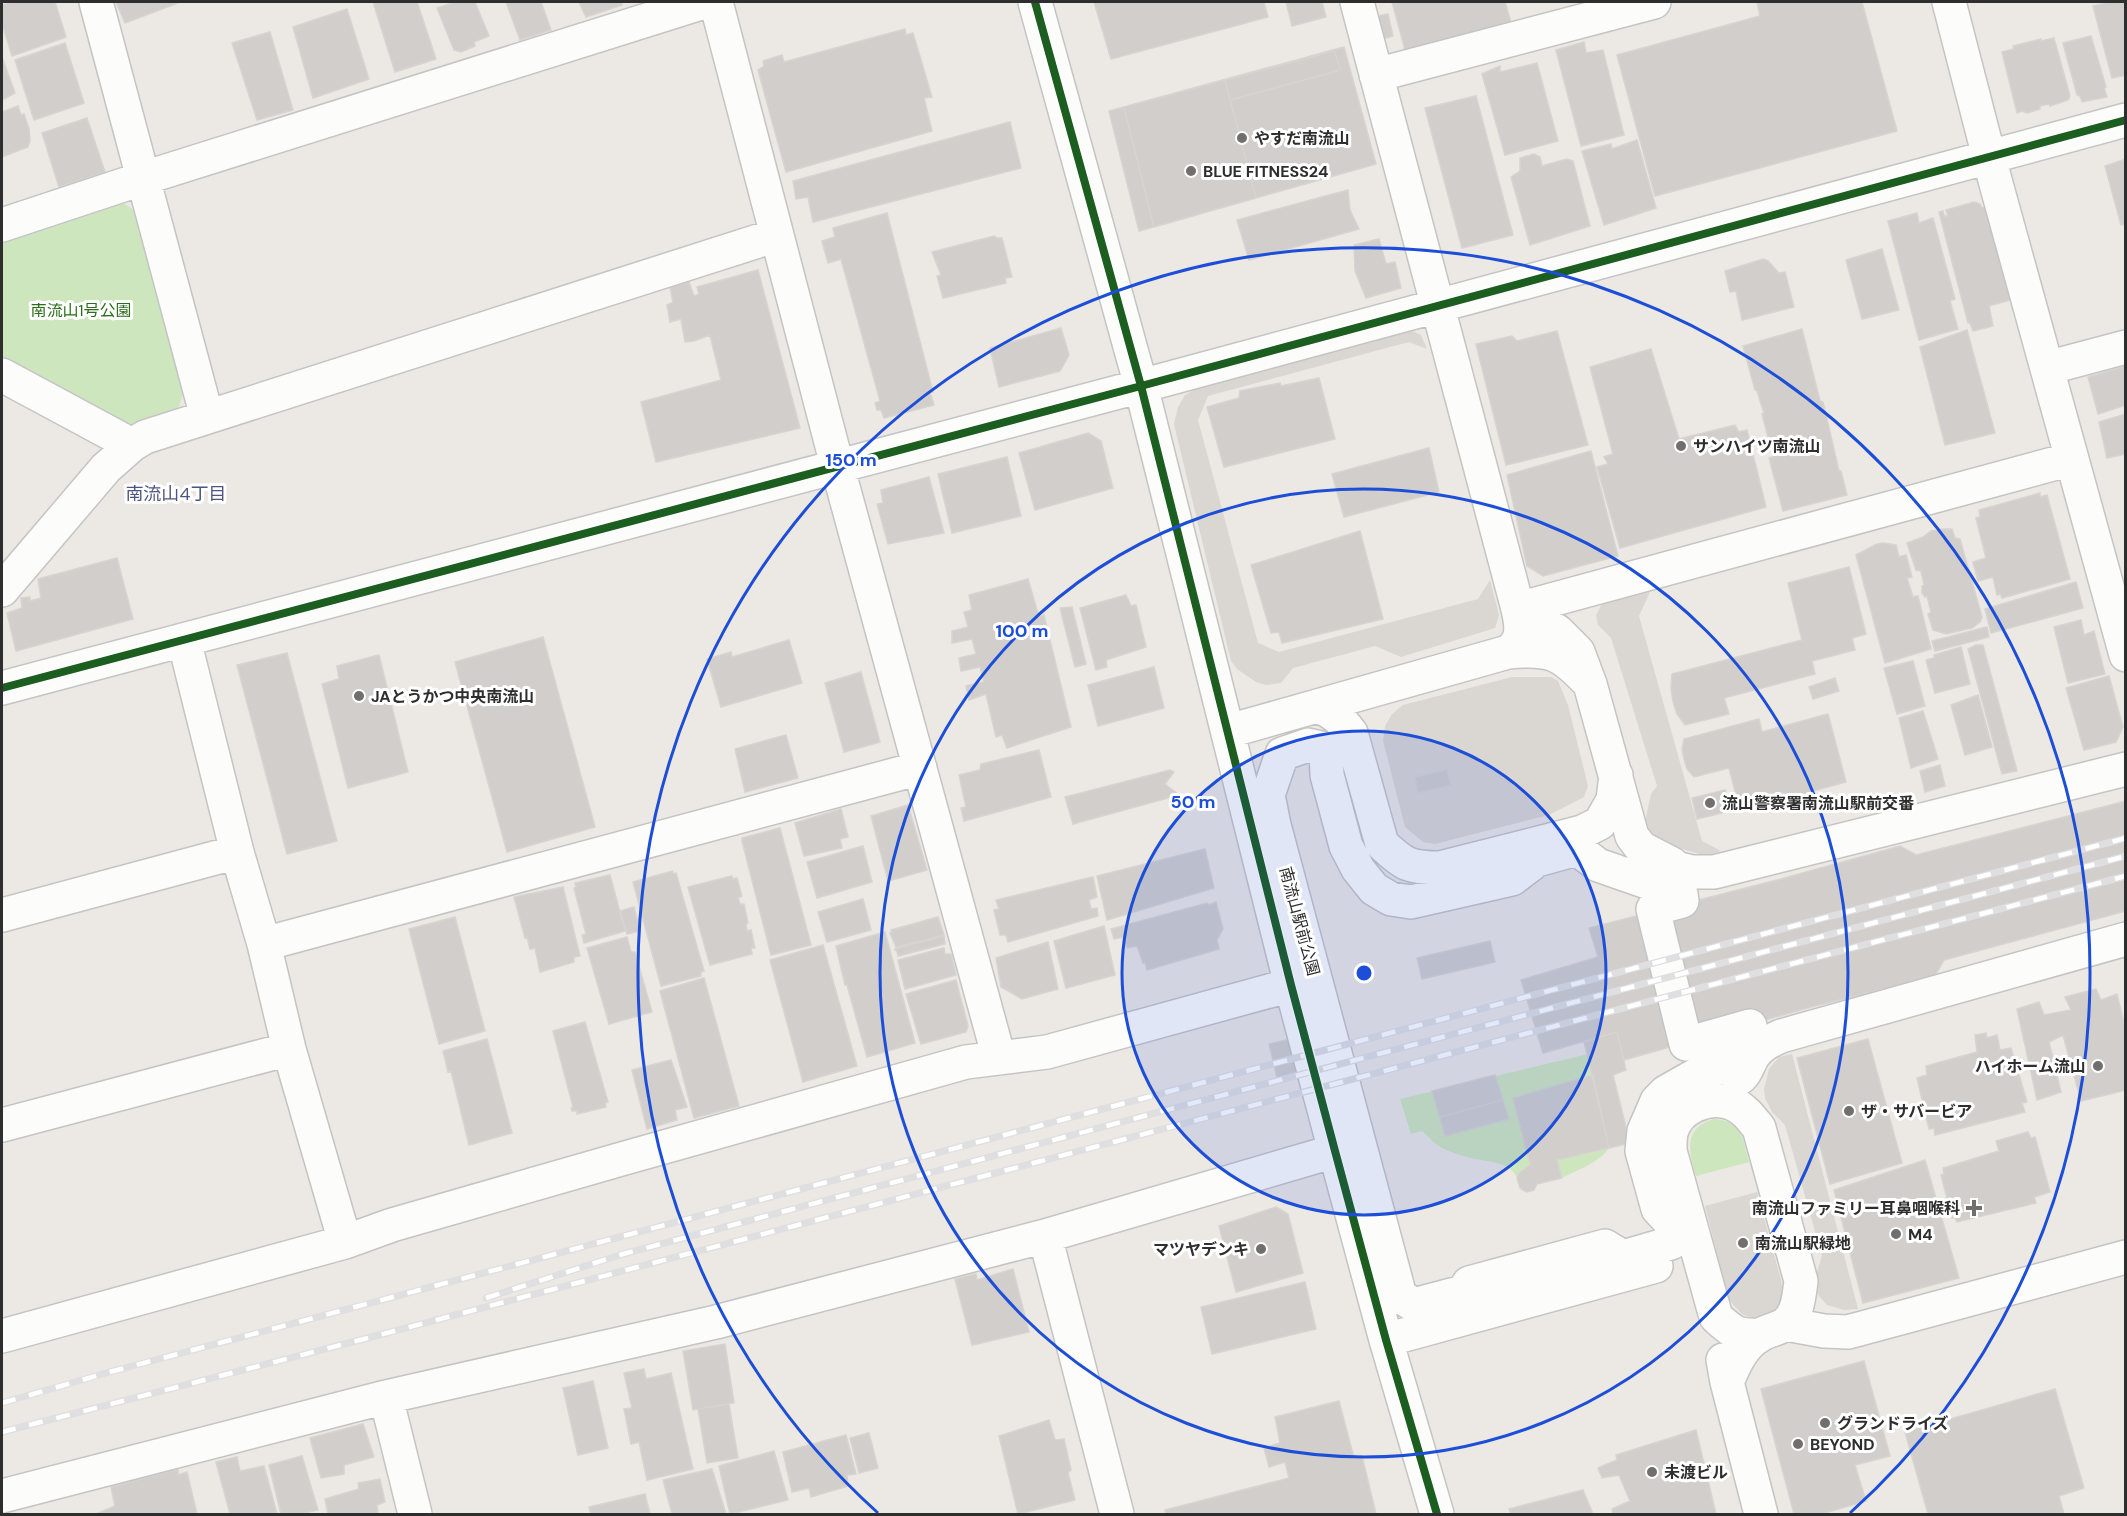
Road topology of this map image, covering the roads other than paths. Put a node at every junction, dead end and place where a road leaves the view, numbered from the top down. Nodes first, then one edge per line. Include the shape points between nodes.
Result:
1 (96, 2) edge
2 (704, 2) edge
3 (716, 2) edge
4 (1035, 2) edge
5 (1357, 2) edge
6 (1654, 2) edge
7 (1949, 2) edge
8 (1376, 75) junction
9 (2126, 120) edge
10 (1989, 157) junction
11 (144, 178) junction
12 (2, 225) edge
13 (777, 235) junction
14 (1438, 305) junction
15 (2126, 347) edge
16 (2048, 368) junction
17 (2, 375) edge
18 (1141, 386) junction
19 (207, 417) junction
20 (132, 445) junction
21 (2071, 459) junction
22 (837, 465) junction
23 (2114, 560) edge
24 (2, 590) edge
25 (1518, 609) junction
26 (184, 640) junction
27 (1508, 652) junction
28 (2126, 654) edge
29 (1590, 684) junction
30 (2, 688) edge
31 (1372, 690) junction
32 (1317, 706) junction
33 (1229, 731) junction
34 (1351, 733) junction
35 (920, 768) junction
36 (2126, 769) edge
37 (1617, 775) junction
38 (1582, 832) junction
39 (237, 852) junction
40 (1692, 873) junction
41 (2, 915) edge
42 (2126, 939) edge
43 (264, 944) junction
44 (1291, 985) junction
45 (1744, 1032) joint
46 (289, 1049) junction
47 (999, 1058) junction
48 (1743, 1076) junction
49 (1703, 1102) junction
50 (2, 1125) edge
51 (1759, 1128) junction
52 (1335, 1151) junction
53 (1045, 1236) junction
54 (345, 1242) junction
55 (1698, 1255) junction
56 (2126, 1257) edge
57 (1801, 1281) junction
58 (1716, 1317) junction
59 (1772, 1330) junction
60 (1848, 1332) junction
61 (2, 1336) edge
62 (1386, 1340) junction
63 (1727, 1382) junction
64 (386, 1397) junction
65 (2, 1496) edge
66 (415, 1515) edge
67 (1117, 1515) edge
68 (1437, 1515) edge
69 (1761, 1515) edge

1 - 11 street
2 - 11 street
3 - 13 street
4 - 18 street
5 - 8 street
6 - 8 street
7 - 10 street
8 - 14 street
9 - 10 street
10 - 14 street
10 - 16 street
11 - 12 street
11 - 19 street
13 - 19 street
13 - 22 street
14 - 18 street
14 - 25 street
15 - 16 street
16 - 21 street
17 - 20 street
18 - 22 street
18 - 33 street
19 - 20 street
20 - 24 street via 106,468
21 - 23 street
21 - 25 street
22 - 26 street
22 - 35 street
23 - 28 street
25 - 27 street via 1522,626 1519,639
25 - 29 street via 1557,631 1578,652
26 - 30 street
26 - 39 street
27 - 29 street via 1545,651 1569,661
27 - 31 street
29 - 37 street
31 - 32 street
31 - 34 street via 1359,703
32 - 33 street
32 - 34 street via 1340,718
33 - 44 street
34 - 38 street via 1382,844 1416,868 1440,868
35 - 43 street
35 - 47 street
36 - 40 street via 1714,872
37 - 38 street via 1613,800 1600,823
37 - 40 street via 1632,836 1641,848
38 - 40 street via 1626,856
39 - 41 street
39 - 43 street
42 - 48 street via 1781,1036 1764,1044 1752,1056
43 - 46 street
44 - 47 street via 1047,1052
44 - 52 street
45 - 45 street, 南流山駅前公園 via 1750,1026 1686,1044 1653,909 1682,901 1681,894 1598,865 1577,849 1537,860 1512,879 1411,902 1391,899 1374,889 1347,846 1327,776 1326,749 1308,745 1282,754 1268,795 1400,1296 1407,1302 1413,1305 1463,1292 1468,1283 1605,1246 1623,1257 1671,1243 1673,1225 1658,1209 1642,1151 1644,1131 1657,1101 1666,1092 1696,1075 1727,1066
46 - 50 street
46 - 54 street
47 - 54 street via 955,1065 392,1225
48 - 49 street
48 - 51 street
49 - 51 street via 1732,1103
49 - 55 street via 1686,1110 1677,1120 1671,1132 1670,1151
51 - 57 street
52 - 53 street
52 - 62 street
53 - 64 street via 716,1322
53 - 67 street
54 - 61 street
55 - 58 street
55 - 62 street
56 - 60 street
57 - 59 street via 1794,1314
57 - 60 street via 1812,1301
58 - 59 street via 1742,1336
58 - 63 street
59 - 60 street
59 - 63 street via 1743,1349
62 - 68 street
63 - 69 street
64 - 65 street
64 - 66 street

